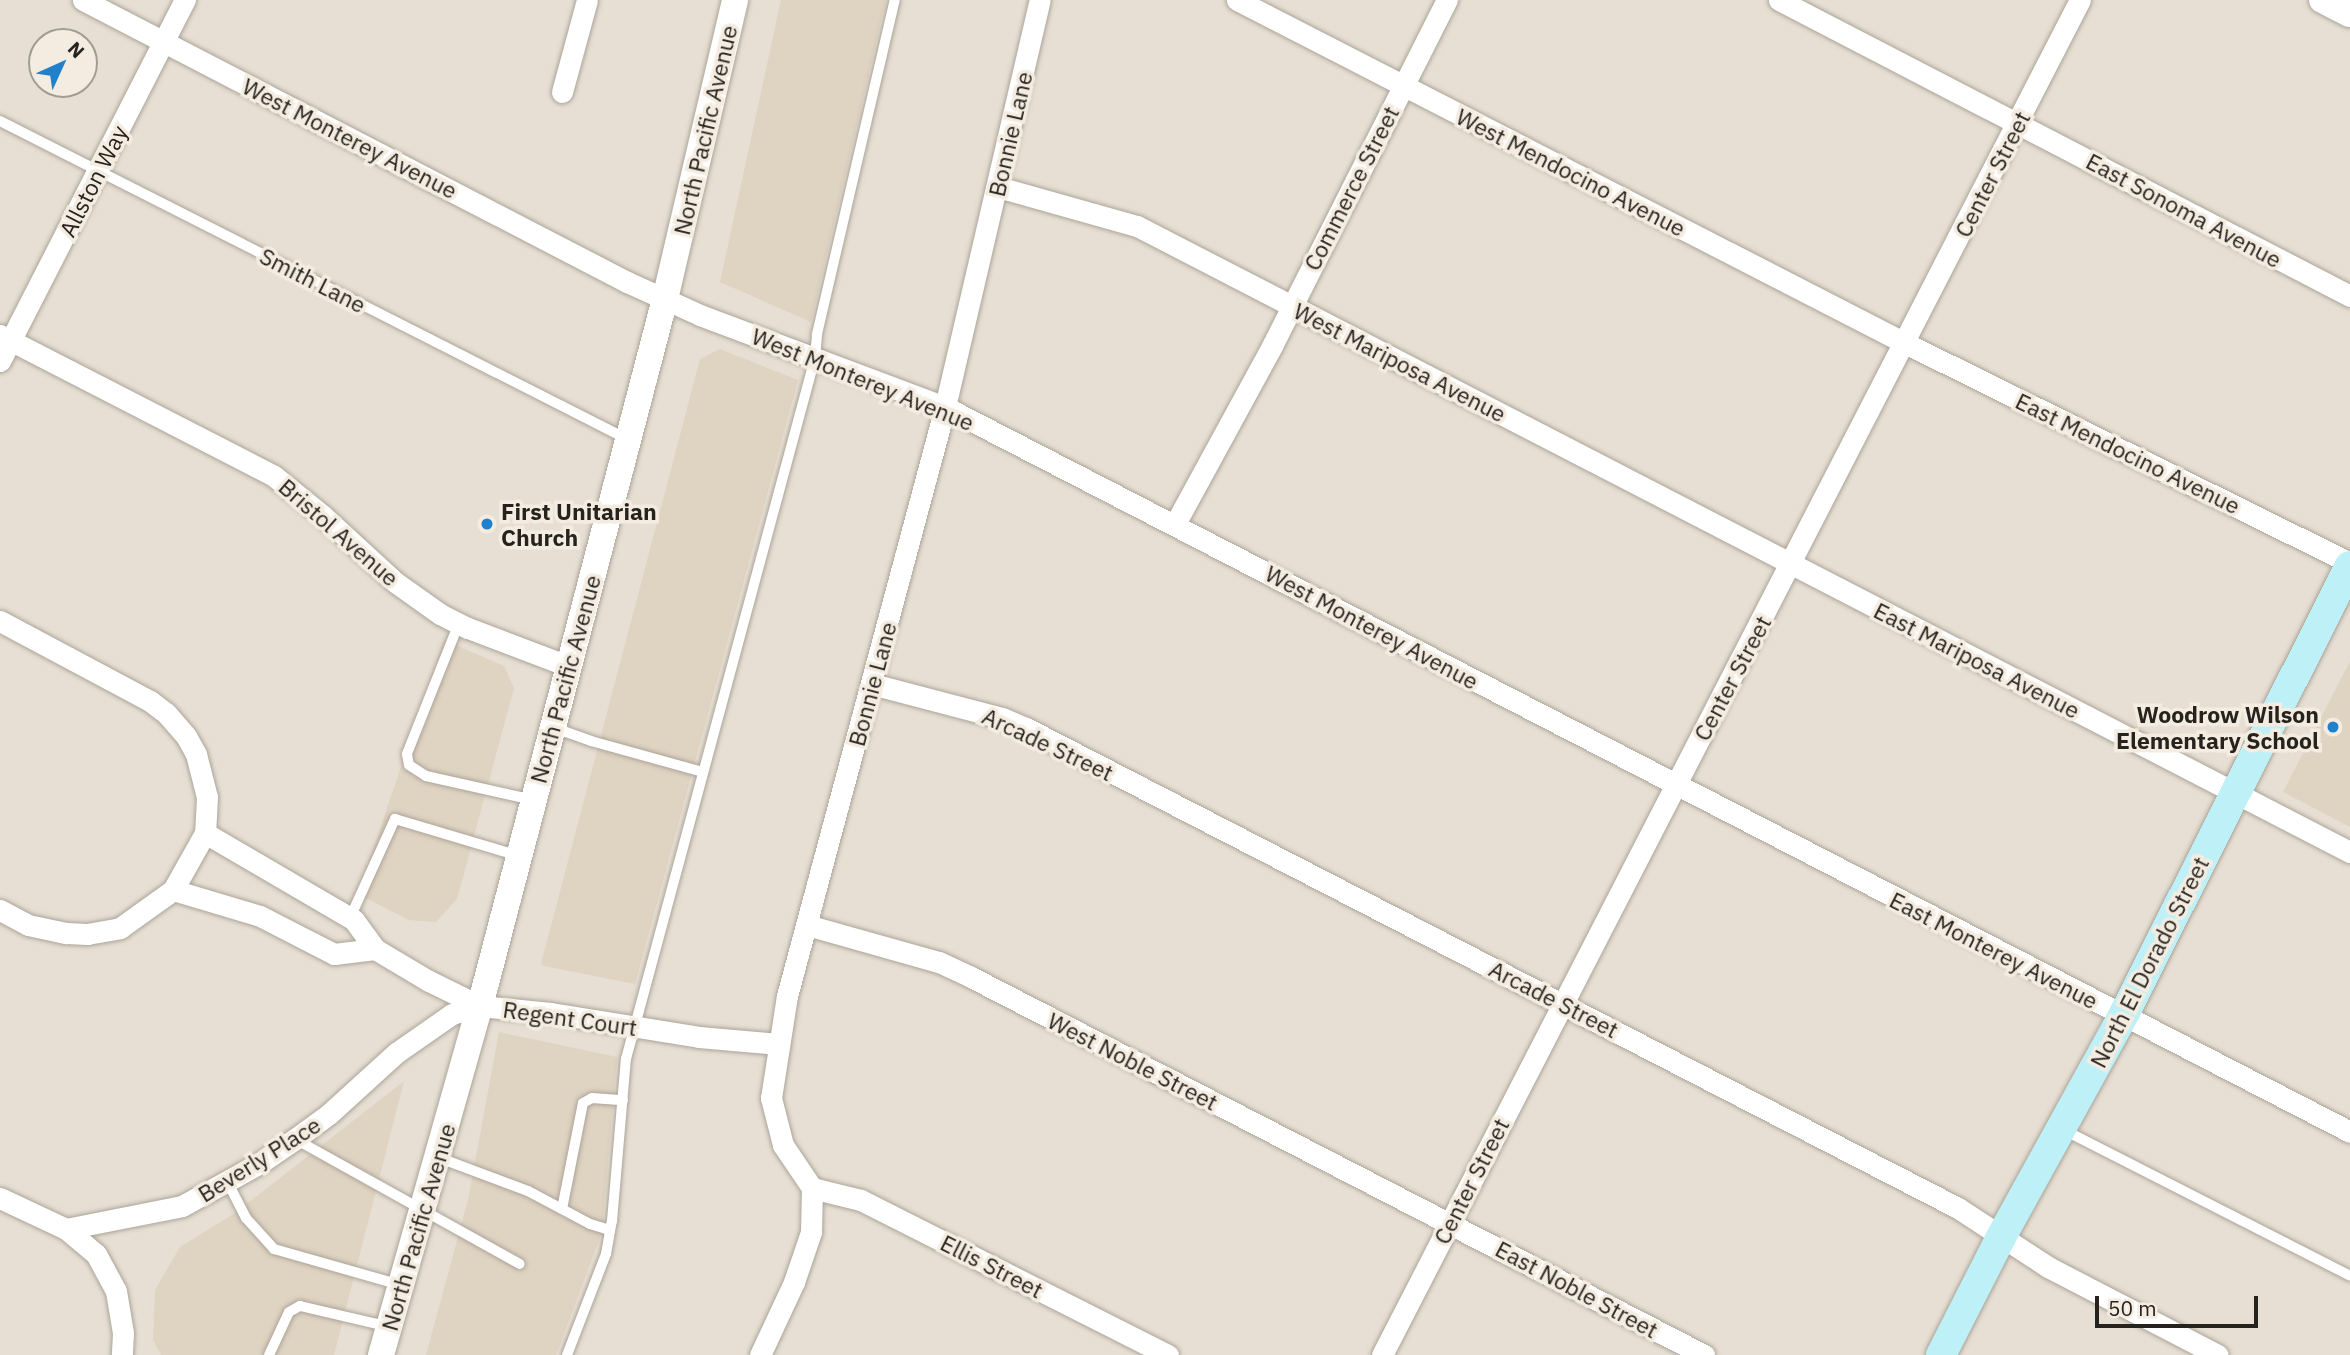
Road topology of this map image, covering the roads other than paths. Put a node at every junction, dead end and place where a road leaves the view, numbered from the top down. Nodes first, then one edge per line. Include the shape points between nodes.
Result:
1 (83, 0) edge
2 (185, 0) edge
3 (587, 0) edge
4 (735, 0) edge
5 (895, 0) edge
6 (1040, 0) edge
7 (1237, 0) edge
8 (1447, 0) edge
9 (1779, 0) edge
10 (2080, 0) edge
11 (2322, 0) edge
12 (2350, 14) edge
13 (164, 41) junction
14 (1402, 86) junction
15 (562, 92) dead end
16 (0, 121) edge
17 (2018, 123) junction
18 (99, 172) junction
19 (998, 187) junction
20 (2350, 296) edge
21 (665, 299) junction
22 (1291, 306) junction
23 (5, 338) edge
24 (1905, 343) junction
25 (816, 358) junction
26 (0, 361) edge
27 (945, 407) junction
28 (627, 439) junction
29 (1175, 524) junction
30 (2350, 564) edge
31 (1791, 565) junction
32 (0, 621) edge
33 (458, 623) junction
34 (568, 666) junction
35 (872, 684) junction
36 (552, 727) junction
37 (703, 772) junction
38 (1676, 785) junction
39 (2235, 792) junction
40 (533, 800) junction
41 (205, 833) junction
42 (2350, 852) edge
43 (519, 856) junction
44 (173, 890) junction
45 (0, 910) edge
46 (350, 918) junction
47 (807, 925) junction
48 (375, 949) junction
49 (1563, 1003) junction
50 (480, 1006) junction
51 (2123, 1016) junction
52 (635, 1027) junction
53 (779, 1044) junction
54 (623, 1100) junction
55 (2062, 1129) junction
56 (2350, 1132) edge
57 (295, 1139) junction
58 (437, 1157) junction
59 (227, 1181) junction
60 (812, 1188) junction
61 (0, 1198) edge
62 (562, 1209) junction
63 (422, 1211) junction
64 (1450, 1222) junction
65 (66, 1229) junction
66 (610, 1230) junction
67 (2001, 1237) junction
68 (520, 1264) dead end
69 (2350, 1276) edge
70 (401, 1286) junction
71 (390, 1326) junction
72 (122, 1355) edge
73 (269, 1355) edge
74 (382, 1355) edge
75 (567, 1355) edge
76 (760, 1355) edge
77 (1168, 1355) edge
78 (1382, 1355) edge
79 (1704, 1355) edge
80 (1941, 1355) edge
81 (2218, 1355) edge

1 - 13 street, West Monterey Avenue
2 - 13 street, Allston Way
3 - 15 street
4 - 21 street, North Pacific Avenue
5 - 25 lane via 817,334
6 - 19 street, Bonnie Lane
7 - 14 street, West Mendocino Avenue
8 - 14 street, Commerce Street
9 - 17 street, East Sonoma Avenue
10 - 17 street, Center Street
11 - 12 street
13 - 18 street, Allston Way
13 - 21 street, West Monterey Avenue
14 - 22 street, Commerce Street
14 - 24 street, West Mendocino Avenue
16 - 18 lane, Smith Lane
17 - 20 street, East Sonoma Avenue
17 - 24 street, Center Street
18 - 23 street, Allston Way
18 - 28 lane, Smith Lane
19 - 22 street, West Mariposa Avenue via 1138,226
19 - 27 street, Bonnie Lane
21 - 25 street, West Monterey Avenue
21 - 28 street, North Pacific Avenue
22 - 29 street, Commerce Street
22 - 31 street, West Mariposa Avenue
23 - 26 street, Allston Way
23 - 33 street, Bristol Avenue via 274,476 395,582
24 - 30 street, East Mendocino Avenue
24 - 31 street, Center Street
25 - 27 street, West Monterey Avenue
25 - 37 lane
27 - 29 street, West Monterey Avenue
27 - 35 street, Bonnie Lane
28 - 34 street, North Pacific Avenue
29 - 38 street, West Monterey Avenue
30 - 39 main road, North El Dorado Street
31 - 38 street, Center Street
31 - 39 street, East Mariposa Avenue
32 - 41 street via 166,713 196,754 206,797
33 - 34 street, Bristol Avenue
33 - 40 lane via 407,754 409,765 426,776
34 - 36 street, North Pacific Avenue
35 - 47 street, Bonnie Lane
35 - 49 street, Arcade Street via 1026,728
36 - 37 lane
36 - 40 street, North Pacific Avenue
37 - 52 lane
38 - 49 street, Center Street
38 - 51 street, East Monterey Avenue
39 - 42 street, East Mariposa Avenue
39 - 51 main road, North El Dorado Street
40 - 43 street, North Pacific Avenue
41 - 44 street
41 - 46 street, Regent Court
43 - 46 lane via 395,819
43 - 50 street, North Pacific Avenue
44 - 45 street via 144,914 110,931 87,934 45,929
44 - 48 street via 260,916 334,954
46 - 48 street, Regent Court
47 - 53 street, Bonnie Lane
47 - 64 street, West Noble Street via 950,967
48 - 50 street, Regent Court
49 - 64 street, Center Street
49 - 67 street, Arcade Street via 1958,1208
50 - 52 street, Regent Court
50 - 57 street, Beverly Place via 452,1014 396,1053
50 - 58 street, North Pacific Avenue
51 - 55 main road, North El Dorado Street
51 - 56 street, East Monterey Avenue
52 - 53 street, Regent Court
52 - 54 lane via 626,1059
53 - 60 street, Bonnie Lane via 771,1098 783,1145
54 - 62 lane via 592,1098 583,1103
54 - 66 lane
55 - 67 main road, North El Dorado Street
55 - 69 lane
57 - 59 street, Beverly Place
57 - 63 lane
58 - 62 lane via 528,1191
58 - 63 street, North Pacific Avenue
59 - 65 street, Beverly Place via 182,1206
59 - 70 lane via 246,1218 274,1249
60 - 76 street via 811,1232
60 - 77 street, Ellis Street via 860,1200
61 - 65 street
62 - 66 lane
63 - 68 lane
63 - 70 street, North Pacific Avenue
64 - 78 street, Center Street
64 - 79 street, East Noble Street
65 - 72 street via 87,1245 111,1278 121,1317
66 - 75 lane via 606,1254
67 - 80 main road, North El Dorado Street
67 - 81 street, Arcade Street via 2048,1267
70 - 71 street, North Pacific Avenue
71 - 73 lane via 300,1306 289,1312
71 - 74 street, North Pacific Avenue

